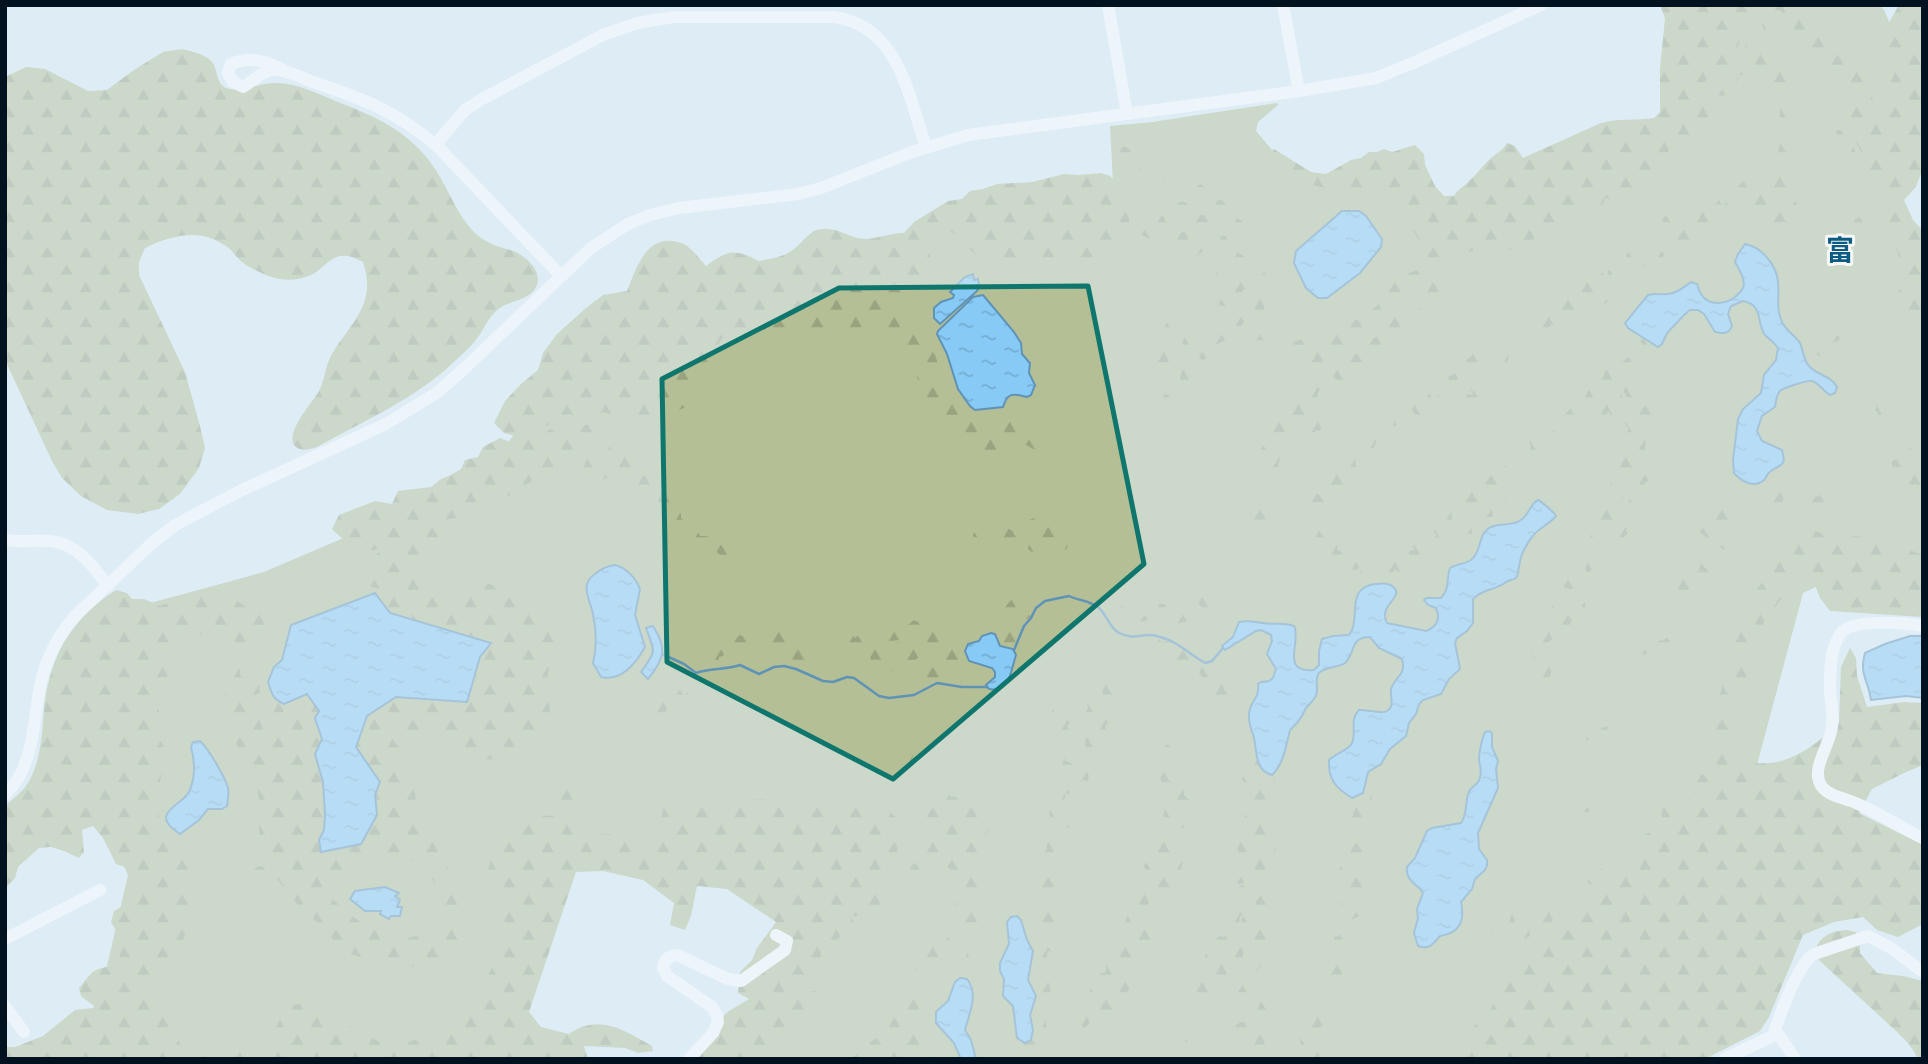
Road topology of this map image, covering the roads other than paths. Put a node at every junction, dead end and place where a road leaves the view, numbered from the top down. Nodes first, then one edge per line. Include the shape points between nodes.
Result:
1 (1108, 5) edge
2 (1283, 5) edge
3 (1541, 5) edge
4 (289, 73) dead end
5 (1299, 91) junction
6 (1127, 114) junction
7 (435, 145) junction
8 (926, 148) junction
9 (561, 276) junction
10 (5, 540) edge
11 (108, 586) junction
12 (1923, 626) edge
13 (5, 794) edge
14 (1923, 838) edge
15 (100, 890) dead end
16 (776, 935) dead end
17 (5, 939) edge
18 (1923, 972) edge
19 (5, 1006) edge
20 (1775, 1029) junction
21 (24, 1032) dead end
22 (689, 1059) edge
23 (1724, 1059) edge
24 (1795, 1059) edge

1 - 6 street
2 - 5 street
3 - 5 street via 1376,78
4 - 7 street via 375,104
5 - 6 street
6 - 8 street via 968,135
7 - 8 street via 465,110 482,99 637,23 674,17 834,17 866,27 892,53
7 - 9 street
8 - 9 street via 798,194 650,215 591,248
9 - 11 street via 438,392 386,424 175,525
10 - 11 street via 67,545
11 - 13 street via 66,626 52,650 25,761
12 - 14 street via 1866,624 1841,634 1830,672 1832,726 1818,771 1824,790
15 - 17 street
16 - 22 street via 787,941 785,950 741,981 677,956 665,961 667,976 712,1007 718,1019 709,1038
18 - 20 street via 1868,936 1814,954 1804,964
19 - 21 street
20 - 23 street via 1773,1035
20 - 24 street

